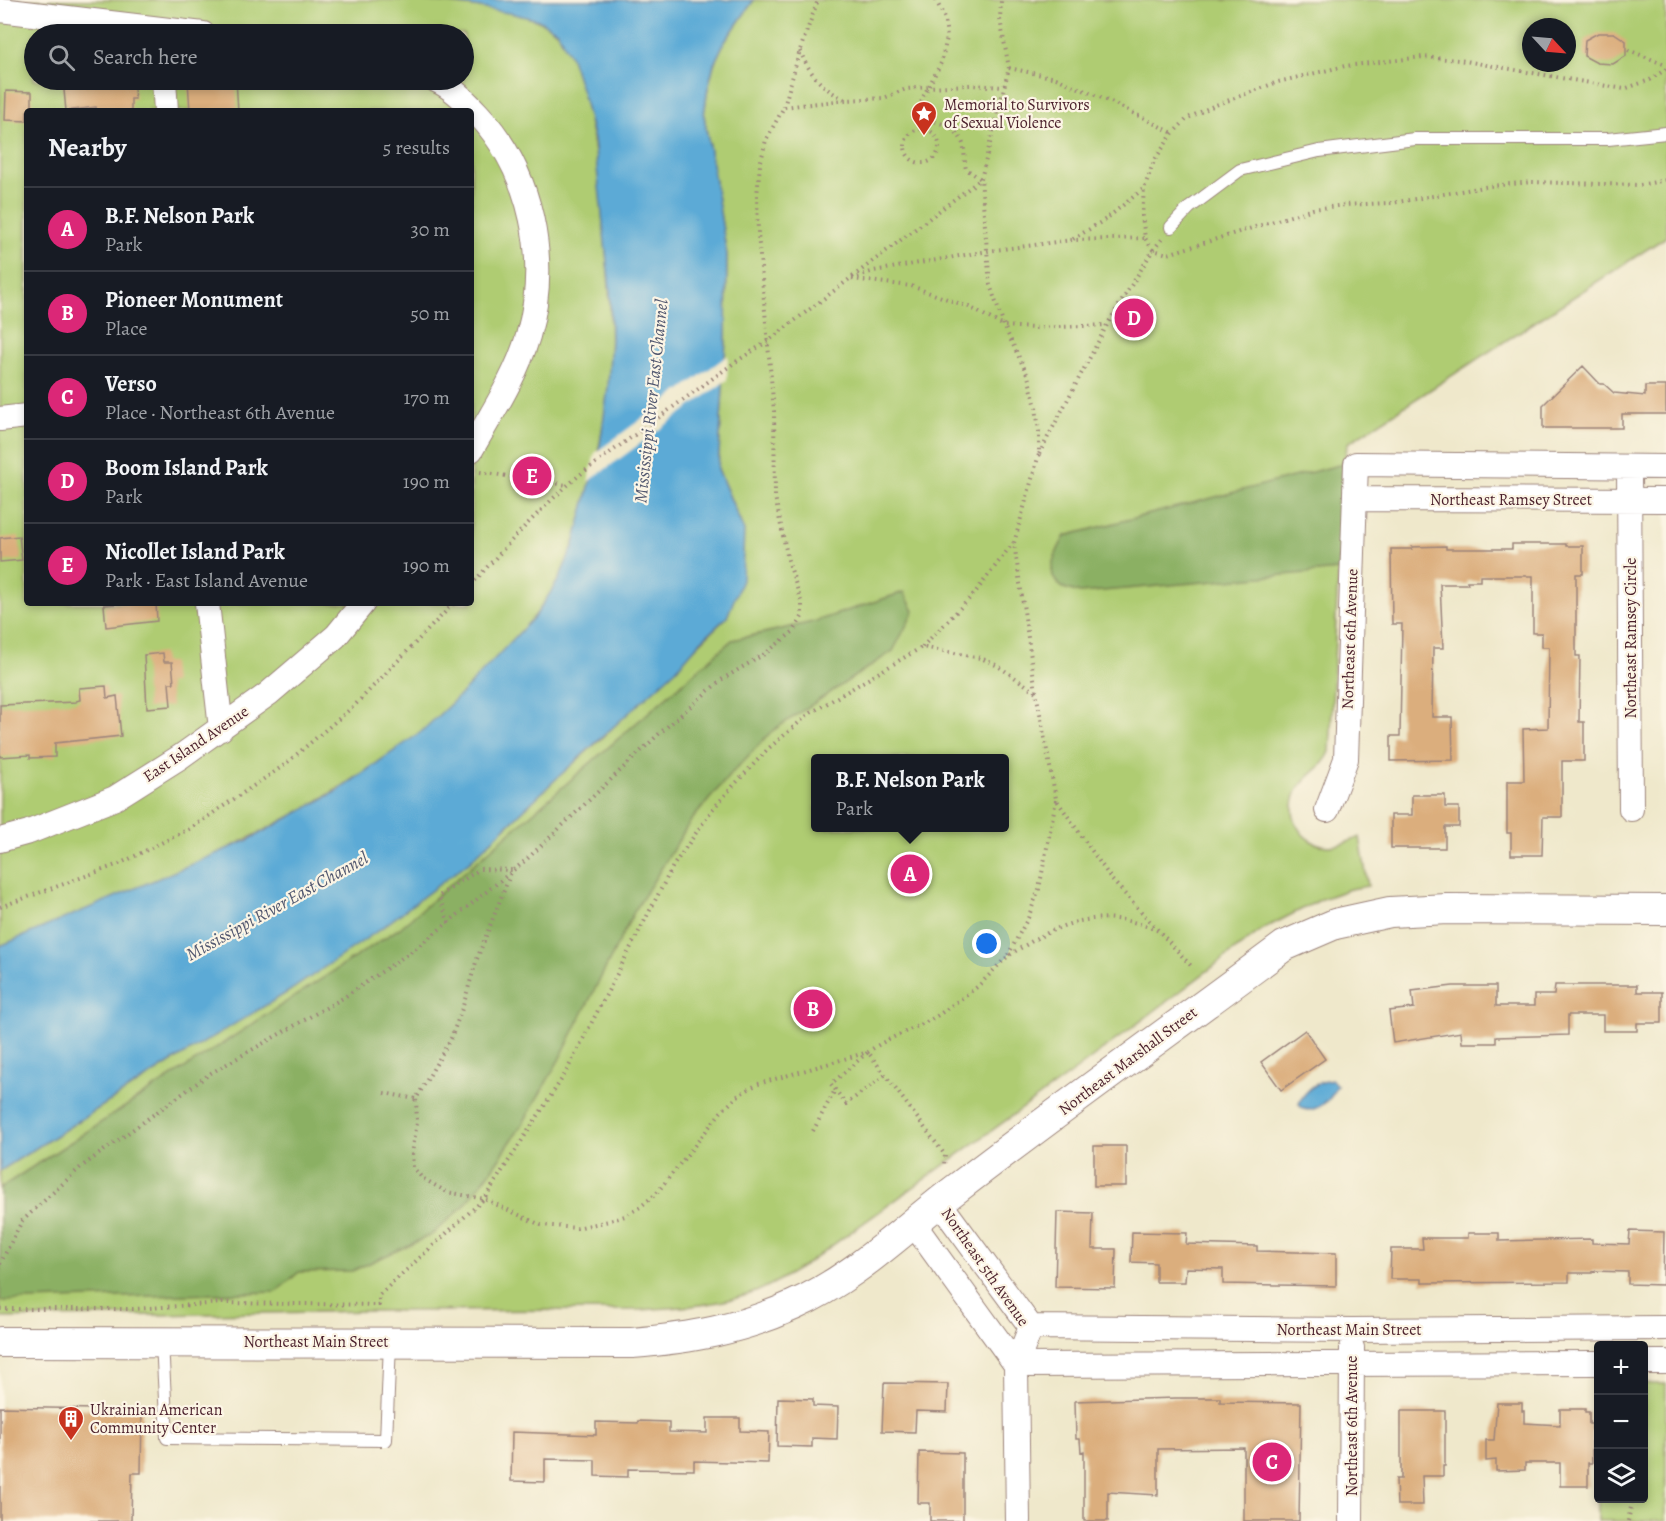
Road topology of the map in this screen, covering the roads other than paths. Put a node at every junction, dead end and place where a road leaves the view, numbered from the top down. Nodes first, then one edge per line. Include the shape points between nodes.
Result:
1 (0, 10) edge
2 (103, 24) edge
3 (165, 90) edge
4 (452, 90) edge
5 (166, 108) edge
6 (472, 108) edge
7 (474, 110) edge
8 (1666, 133) edge
9 (1171, 227) road end
10 (24, 416) edge
11 (0, 419) edge
12 (474, 460) edge
13 (1356, 465) joint
14 (1629, 467) junction
15 (1666, 467) edge
16 (1355, 499) junction
17 (1631, 500) junction
18 (1666, 500) edge
19 (207, 606) edge
20 (361, 606) edge
21 (222, 729) junction
22 (1631, 809) dead end
23 (1327, 810) dead end
24 (0, 840) edge
25 (1666, 909) edge
26 (939, 1202) junction
27 (913, 1223) junction
28 (1031, 1327) junction
29 (1666, 1328) edge
30 (1352, 1330) junction
31 (0, 1342) edge
32 (162, 1342) junction
33 (390, 1342) junction
34 (632, 1343) joint
35 (1648, 1362) edge
36 (1666, 1362) edge
37 (1352, 1363) junction
38 (1594, 1363) edge
39 (1016, 1365) junction
40 (1018, 1521) edge
41 (1352, 1521) edge

1 - 2 street
3 - 5 street
4 - 6 street
7 - 12 street via 507,152 520,178 535,235 537,285 529,335
8 - 9 lane via 1608,139 1415,138 1319,152 1240,170 1189,208
10 - 11 street
13 - 14 street, Northeast Ramsey Street
13 - 16 street, Northeast 6th Avenue
14 - 15 street, Northeast Ramsey Street
14 - 17 street, Northeast Ramsey Circle
16 - 17 street, Northeast Ramsey Street
16 - 23 street, Northeast 6th Avenue via 1346,759
17 - 18 street, Northeast Ramsey Street
17 - 22 street, Northeast Ramsey Circle
19 - 21 street
20 - 21 street, East Island Avenue via 336,636
21 - 24 street, East Island Avenue via 115,798
25 - 26 street, Northeast Marshall Street via 1447,909 1390,912 1335,924 1284,946
26 - 27 street, Northeast Marshall Street
26 - 28 street, Northeast 5th Avenue
27 - 34 street, Northeast Marshall Street via 843,1277 795,1305 743,1326 688,1338
27 - 39 street, Northeast 5th Avenue
28 - 30 street, Northeast Main Street
28 - 39 street, Northeast 5th Avenue
29 - 30 street, Northeast Main Street
30 - 37 street, Northeast 6th Avenue
31 - 32 street, Northeast Main Street
32 - 33 street, Northeast Main Street
32 - 33 lane via 168,1438 386,1440
33 - 34 street, Northeast Main Street
35 - 36 street
37 - 38 street, Northeast Main Street
37 - 39 street, Northeast Main Street
37 - 41 street, Northeast 6th Avenue
39 - 40 street, Northeast 5th Avenue

